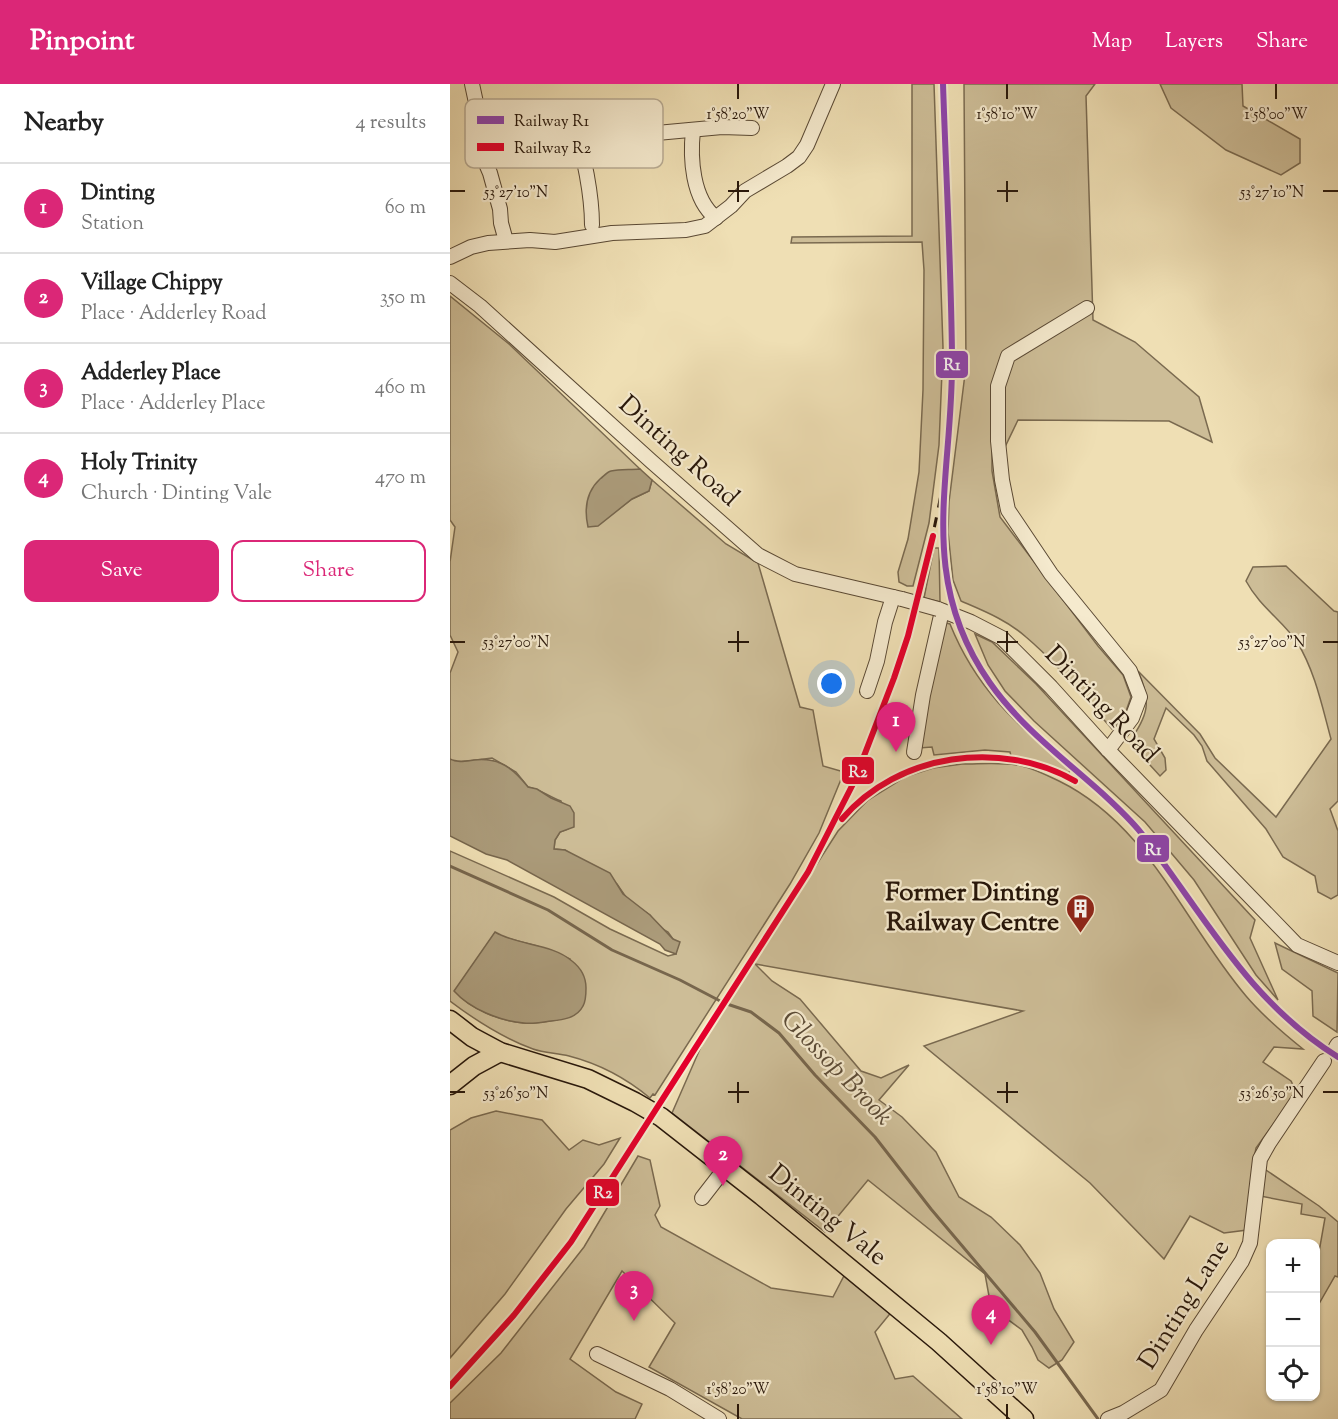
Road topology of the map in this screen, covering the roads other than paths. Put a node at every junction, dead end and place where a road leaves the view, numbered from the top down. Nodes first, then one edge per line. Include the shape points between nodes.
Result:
1 (833, 84) edge
2 (752, 128) dead end
3 (693, 130) junction
4 (663, 133) edge
5 (488, 168) edge
6 (585, 168) edge
7 (716, 218) junction
8 (592, 225) dead end
9 (506, 242) junction
10 (450, 256) edge
11 (450, 283) edge
12 (1087, 308) dead end
13 (897, 598) junction
14 (942, 611) junction
15 (867, 691) dead end
16 (1108, 750) junction
17 (914, 752) dead end
18 (1338, 963) edge
19 (450, 1020) edge
20 (500, 1052) junction
21 (1324, 1061) dead end
22 (450, 1085) edge
23 (726, 1167) junction
24 (702, 1197) dead end
25 (597, 1354) dead end
26 (1112, 1418) edge
27 (719, 1419) edge
28 (1024, 1419) edge

1 - 7 street via 799,157 745,191
2 - 3 street
3 - 4 street
3 - 7 street via 696,182 703,202
5 - 9 street
6 - 8 street
7 - 9 street via 705,226 686,230 612,233 555,242
9 - 10 street via 471,247
11 - 13 street, Dinting Road via 758,555 795,574
12 - 16 street via 1008,356 999,386 999,441 1008,510 1051,574 1130,671 1140,697 1131,718
13 - 14 street, Dinting Road, bridge
13 - 15 street via 885,622 878,661
14 - 16 street, Dinting Road via 992,632 1016,651
14 - 17 street
16 - 18 street, Dinting Road via 1297,945
19 - 20 main road, Dinting Vale
20 - 22 main road
20 - 23 main road, Dinting Vale via 610,1089 661,1117
21 - 26 street, Dinting Lane via 1260,1159 1251,1243 1242,1261 1161,1390
23 - 24 street
23 - 28 main road, Dinting Vale via 939,1342
25 - 27 street

